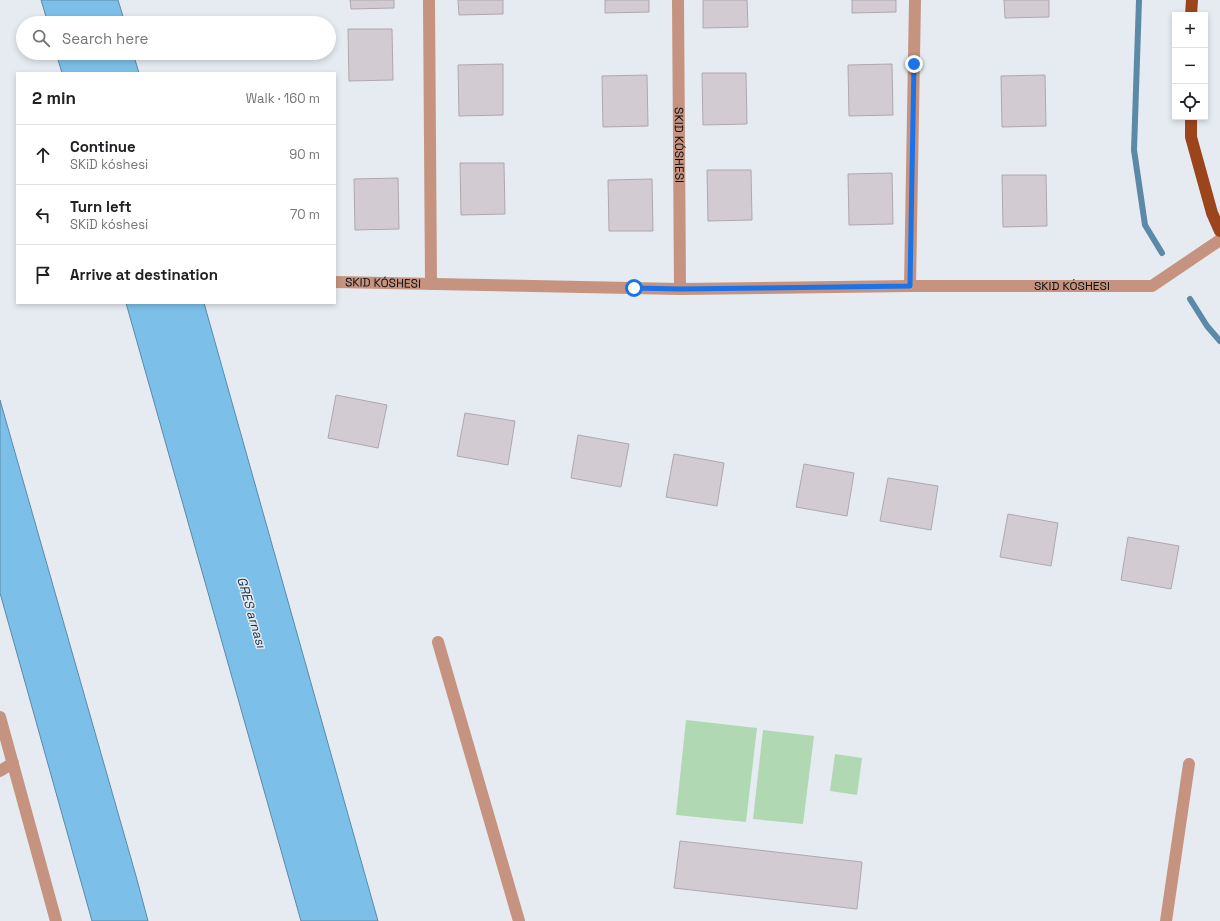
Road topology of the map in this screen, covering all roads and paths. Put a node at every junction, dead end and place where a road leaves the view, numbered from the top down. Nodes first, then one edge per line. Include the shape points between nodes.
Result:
1 (429, 0) edge
2 (678, 0) edge
3 (915, 0) edge
4 (1192, 0) edge
5 (1191, 12) edge
6 (1191, 120) edge
7 (1220, 232) edge
8 (1220, 240) edge
9 (336, 282) edge
10 (431, 284) junction
11 (910, 286) junction
12 (680, 289) junction
13 (438, 642) dead end
14 (0, 717) edge
15 (13, 763) junction
16 (1189, 764) dead end
17 (0, 771) edge
18 (56, 921) edge
19 (519, 921) edge
20 (522, 921) edge
21 (1166, 921) edge

1 - 10 street, SKID KÓSHESI
2 - 12 street, SKID KÓSHESI
3 - 11 street
4 - 5 main road
6 - 7 main road via 1191,137 1212,213
8 - 11 street, SKID KÓSHESI via 1152,286
9 - 10 street, SKID KÓSHESI
10 - 12 street, SKID KÓSHESI
11 - 12 street, SKID KÓSHESI
13 - 19 street
14 - 15 street
15 - 17 street
15 - 18 street
16 - 21 street
19 - 20 street

